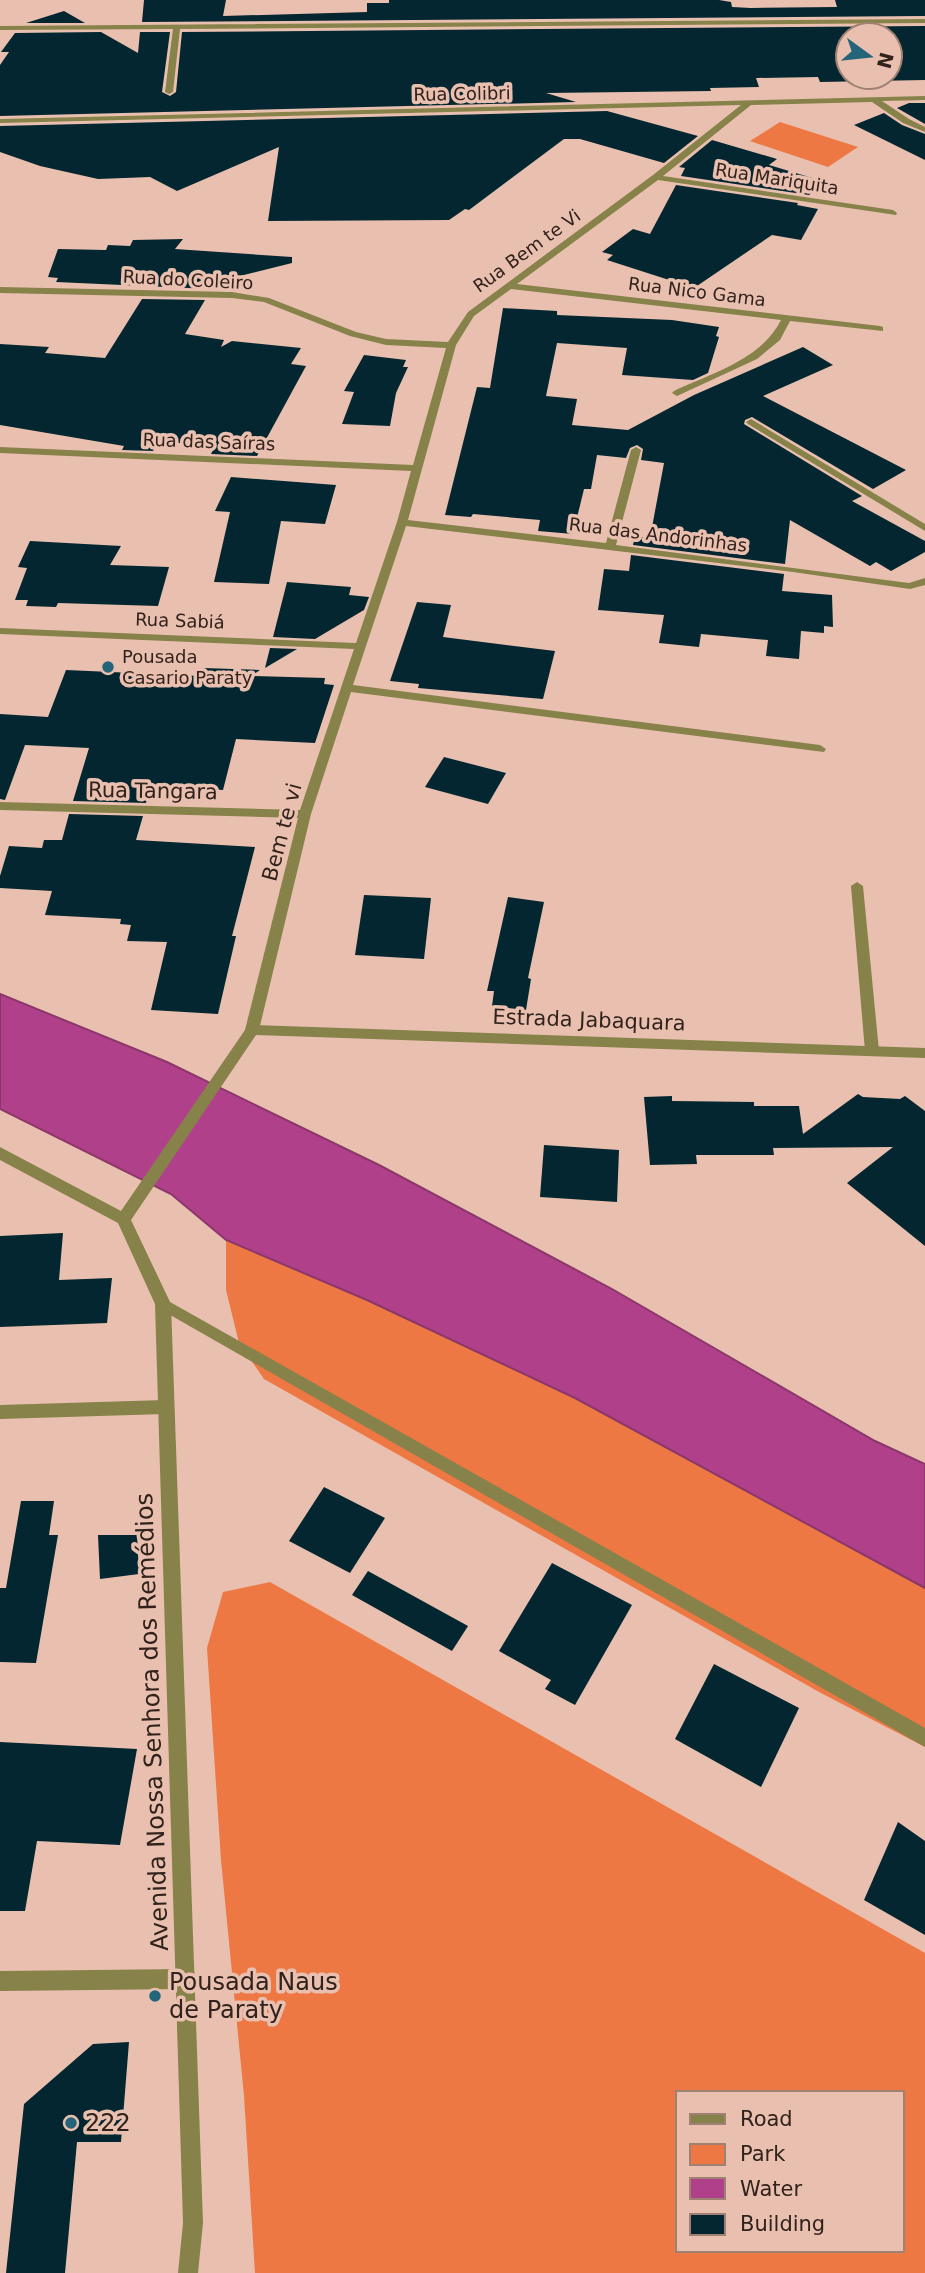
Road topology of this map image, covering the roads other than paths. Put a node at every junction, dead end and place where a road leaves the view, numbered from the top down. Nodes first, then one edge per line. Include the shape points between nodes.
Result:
1 (925, 22) edge
2 (177, 26) junction
3 (0, 28) edge
4 (169, 92) dead end
5 (925, 98) edge
6 (875, 100) junction
7 (748, 103) junction
8 (0, 121) edge
9 (925, 130) edge
10 (656, 177) junction
11 (893, 213) dead end
12 (511, 286) junction
13 (0, 290) edge
14 (787, 318) junction
15 (880, 329) dead end
16 (451, 345) junction
17 (677, 393) dead end
18 (751, 422) dead end
19 (0, 450) edge
20 (636, 450) dead end
21 (417, 468) junction
22 (402, 522) junction
23 (925, 528) edge
24 (610, 547) junction
25 (925, 581) edge
26 (0, 631) edge
27 (359, 646) junction
28 (345, 688) junction
29 (820, 750) dead end
30 (0, 806) edge
31 (305, 814) junction
32 (857, 886) dead end
33 (252, 1030) junction
34 (872, 1051) junction
35 (925, 1053) edge
36 (0, 1153) edge
37 (123, 1219) junction
38 (163, 1304) junction
39 (165, 1407) junction
40 (0, 1412) edge
41 (925, 1738) edge
42 (187, 1979) junction
43 (0, 1981) edge
44 (188, 2273) edge

1 - 2 street
2 - 3 street
2 - 4 street
5 - 6 street, Rua Colibri
6 - 7 street, Rua Colibri
6 - 9 street
7 - 8 street, Rua Colibri
7 - 10 street, Rua Bem te Vi
10 - 11 street, Rua Mariquita
10 - 12 street, Rua Bem te Vi
12 - 14 street, Rua Nico Gama
12 - 16 street, Rua Bem te Vi via 471,314
13 - 16 street, Rua do Coleiro via 232,295 266,300 364,337
14 - 15 street, Rua Nico Gama
14 - 17 street via 777,338 754,357
16 - 21 street, Rua Bem te Vi
18 - 23 street
19 - 21 street, Rua das Saíras
20 - 24 street
21 - 22 street, Rua Bem te Vi
22 - 24 street, Rua das Andorinhas
22 - 27 street, Rua Bem te Vi
24 - 25 street, Rua das Andorinhas via 910,586
26 - 27 street, Rua Sabiá
27 - 28 street, Bem te vi
28 - 29 street
28 - 31 street, Bem te vi
30 - 31 street, Rua Tangara
31 - 33 street, Bem te vi
32 - 34 street
33 - 34 street, Estrada Jabaquara
33 - 37 street
34 - 35 street, Estrada Jabaquara
36 - 37 street
37 - 38 street, Avenida Nossa Senhora dos Remédios
38 - 39 street, Avenida Nossa Senhora dos Remédios
38 - 41 street
39 - 40 street
39 - 42 street, Avenida Nossa Senhora dos Remédios
42 - 43 street
42 - 44 street, Avenida Nossa Senhora dos Remédios via 193,2223

